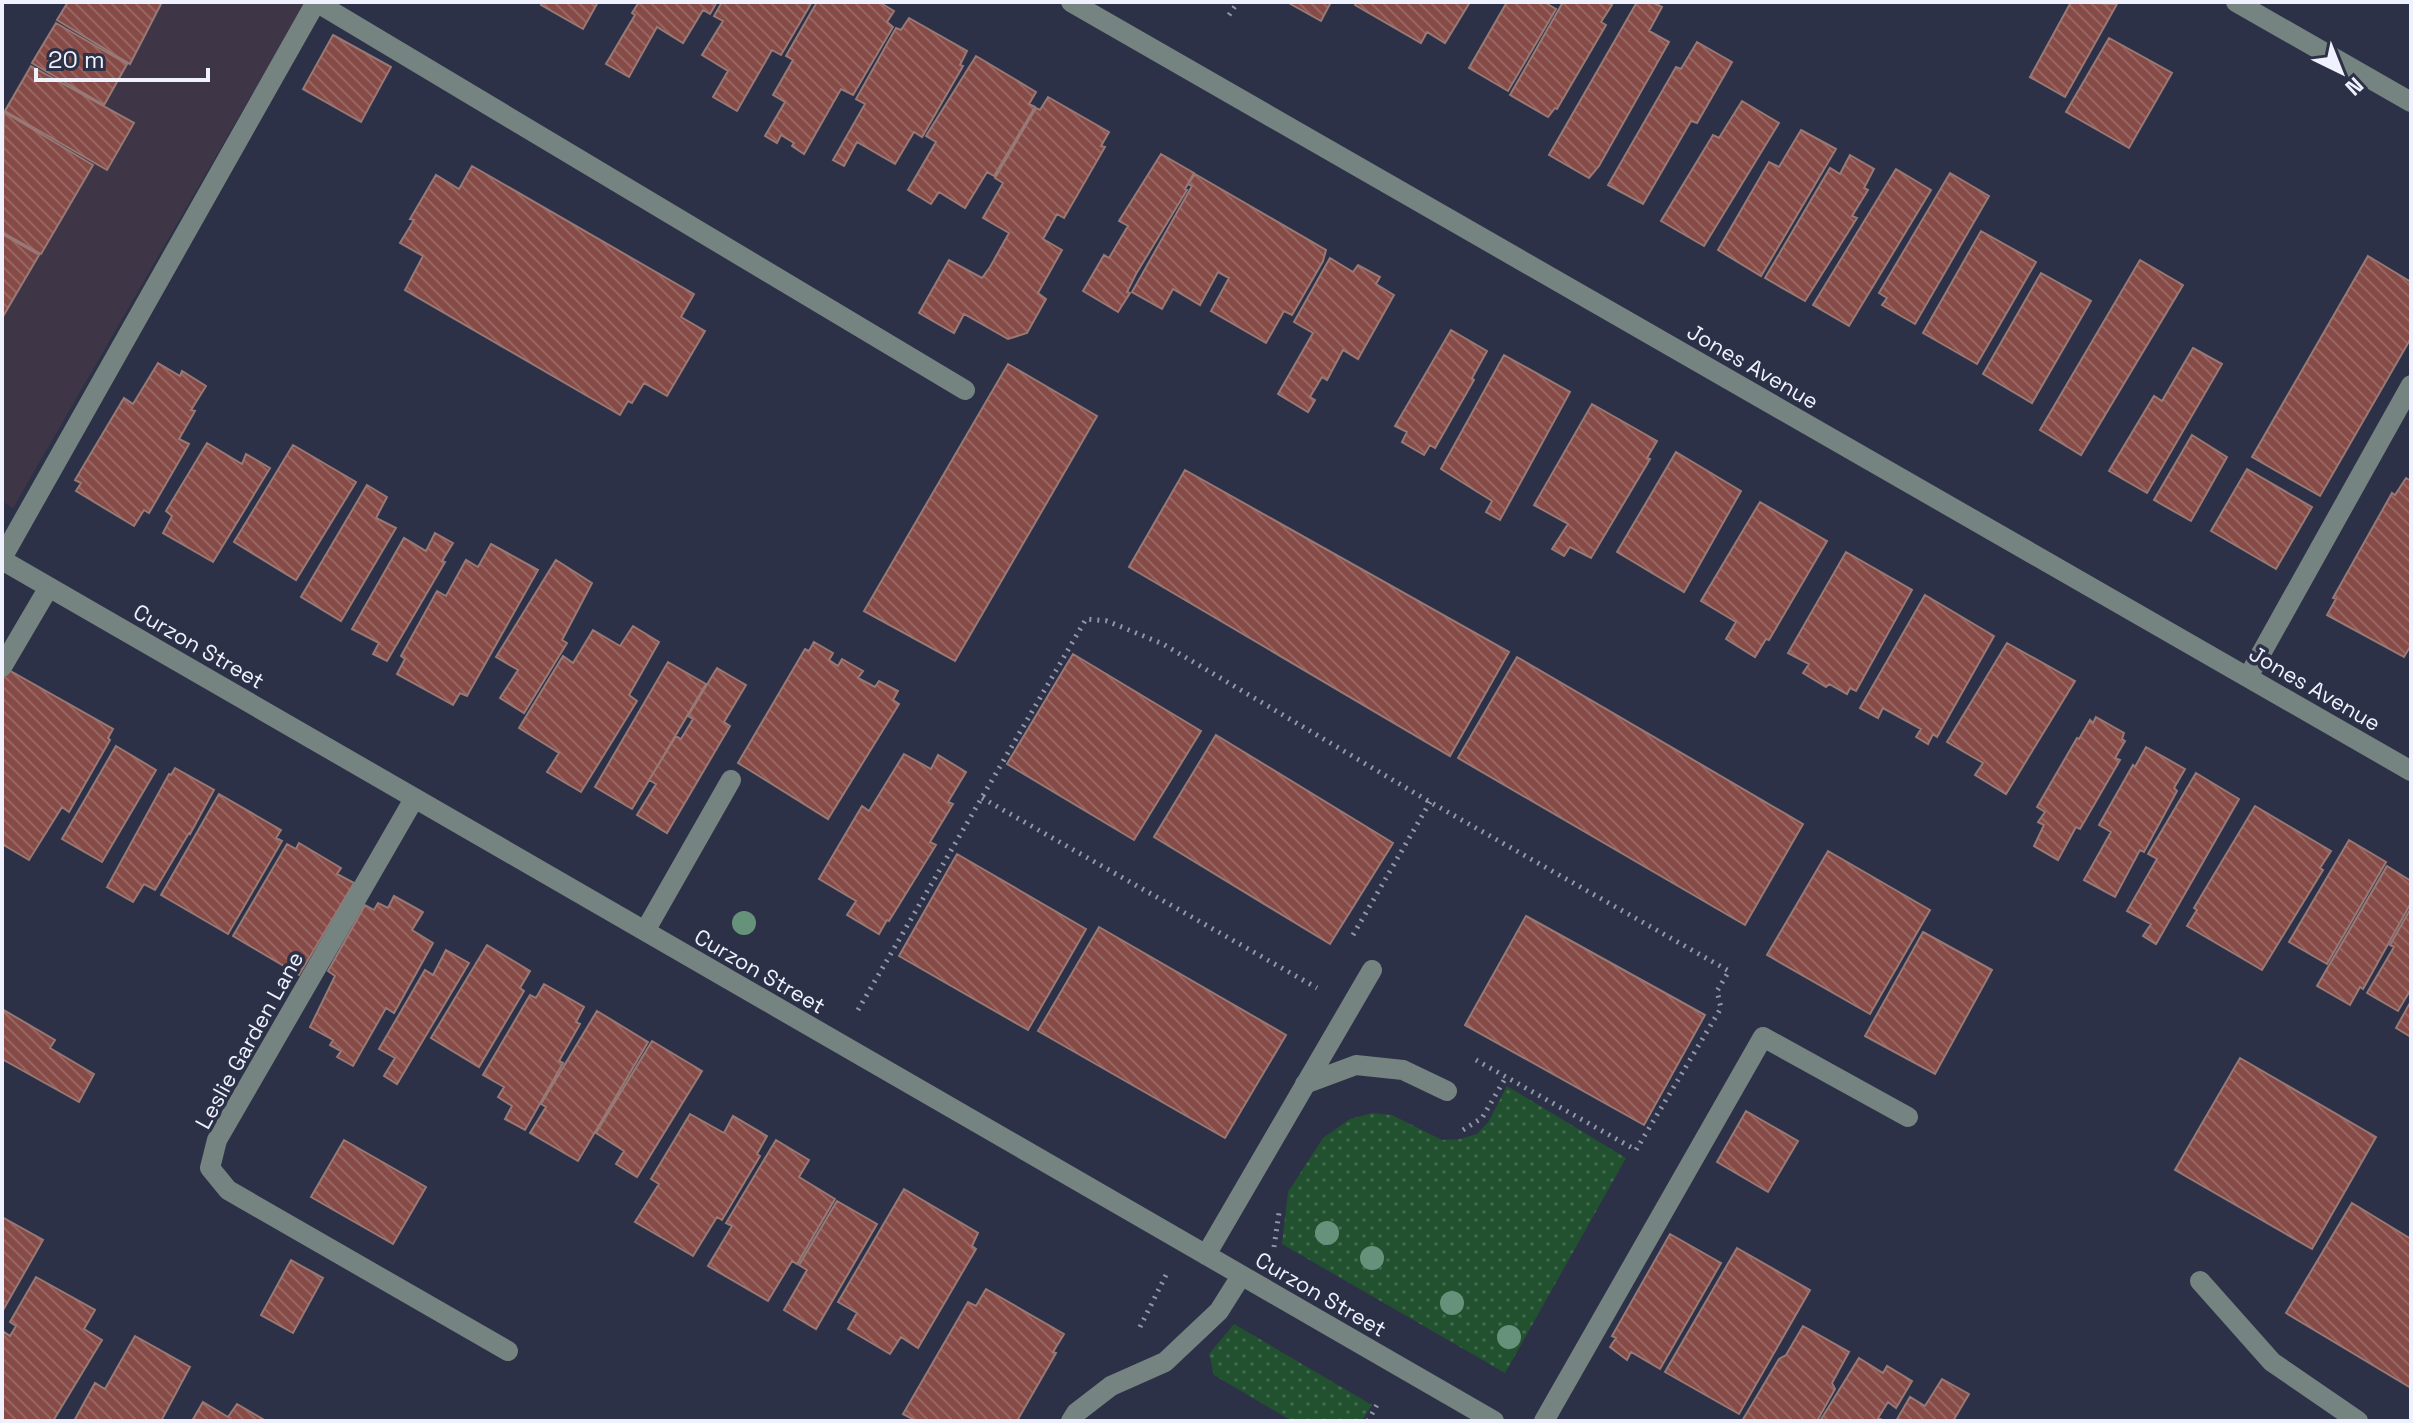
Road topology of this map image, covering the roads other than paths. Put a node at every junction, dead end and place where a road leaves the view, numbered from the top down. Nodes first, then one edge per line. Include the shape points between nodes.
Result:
1 (316, 2) edge
2 (1071, 2) edge
3 (2236, 2) edge
4 (2411, 102) edge
5 (2411, 385) edge
6 (965, 390) dead end
7 (2, 559) edge
8 (49, 587) junction
9 (2, 667) edge
10 (2248, 677) junction
11 (2411, 771) edge
12 (731, 780) dead end
13 (414, 799) junction
14 (645, 931) junction
15 (1372, 970) dead end
16 (1305, 1084) junction
17 (1447, 1091) dead end
18 (1908, 1117) dead end
19 (1206, 1255) junction
20 (1241, 1276) junction
21 (2200, 1281) dead end
22 (508, 1351) dead end
23 (1071, 1421) edge
24 (1494, 1421) edge
25 (1544, 1421) edge
26 (2358, 1421) edge

1 - 6 street
1 - 7 street
2 - 10 street, Jones Avenue
3 - 4 street
5 - 10 street
7 - 8 street, Curzon Street
8 - 9 street
8 - 13 street, Curzon Street
10 - 11 street, Jones Avenue
12 - 14 street
13 - 14 street, Curzon Street
13 - 22 street, Leslie Garden Lane via 217,1140 210,1168 228,1190
14 - 19 street, Curzon Street
15 - 16 street
16 - 17 street via 1356,1065 1403,1070
16 - 19 street
18 - 25 street via 1763,1037
19 - 20 street, Curzon Street
20 - 23 street via 1219,1311 1165,1362 1111,1386
20 - 24 street, Curzon Street
21 - 26 street via 2272,1362

